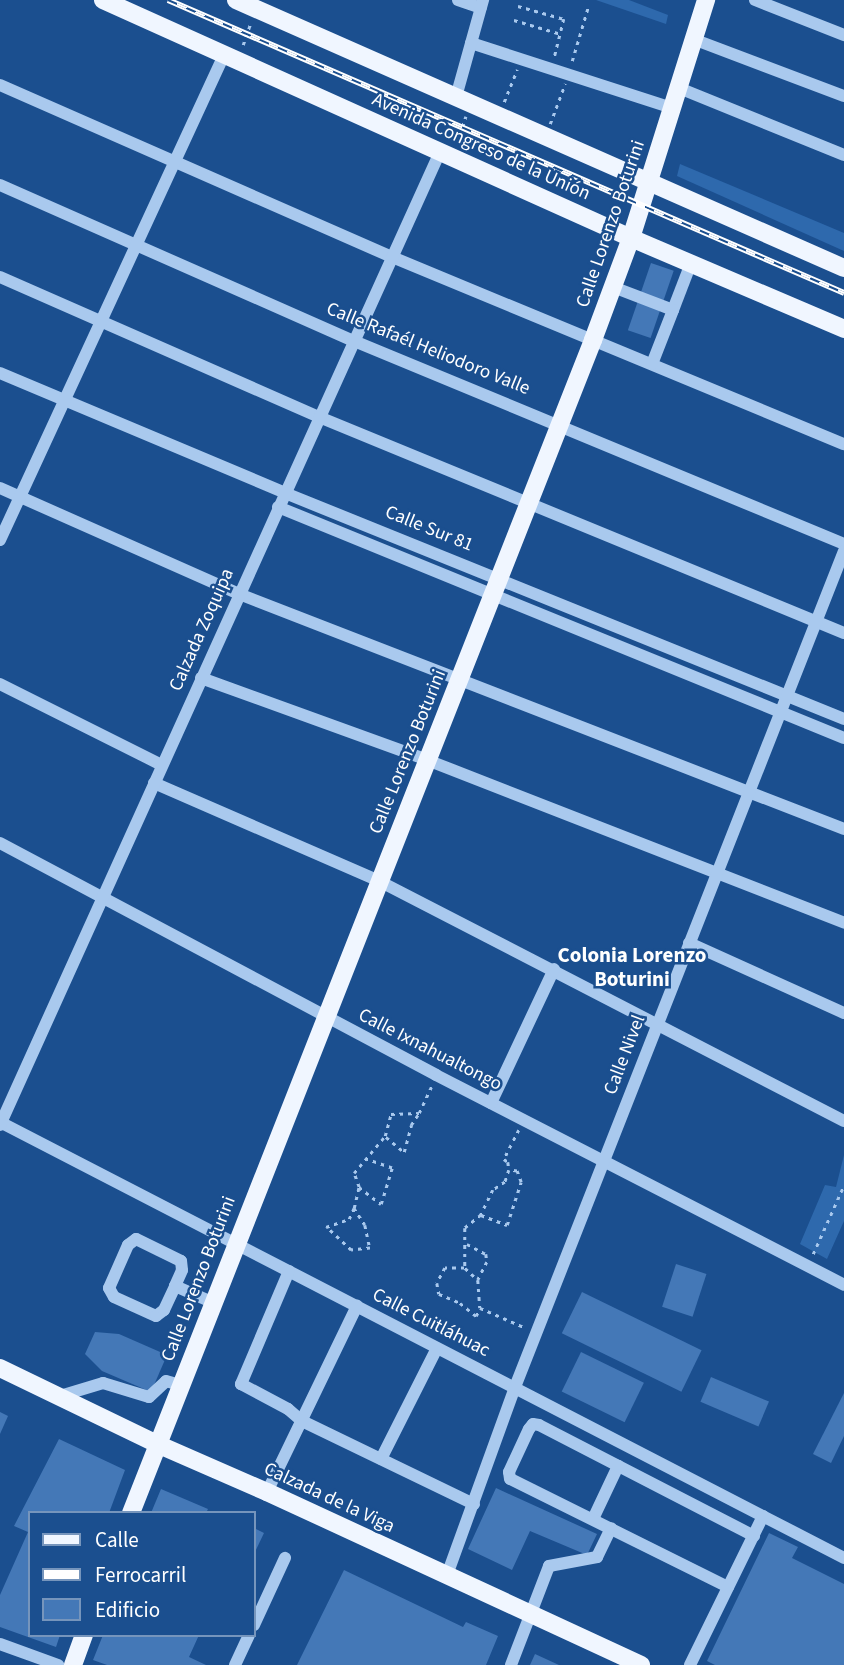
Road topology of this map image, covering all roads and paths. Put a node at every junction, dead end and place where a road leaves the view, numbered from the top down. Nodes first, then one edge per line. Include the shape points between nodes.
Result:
1 (103, 0) edge
2 (458, 0) edge
3 (706, 0) edge
4 (755, 0) edge
5 (244, 3) edge
6 (482, 4) edge
7 (518, 6) dead end
8 (513, 20) dead end
9 (561, 34) junction
10 (844, 35) edge
11 (694, 39) junction
12 (471, 43) junction
13 (231, 58) junction
14 (520, 59) junction
15 (551, 69) junction
16 (0, 85) edge
17 (679, 88) junction
18 (844, 96) edge
19 (463, 100) junction
20 (672, 108) junction
21 (499, 116) junction
22 (446, 155) junction
23 (844, 155) edge
24 (175, 161) junction
25 (650, 182) junction
26 (0, 185) edge
27 (631, 238) junction
28 (136, 246) junction
29 (392, 257) junction
30 (691, 263) junction
31 (844, 268) edge
32 (0, 277) edge
33 (613, 287) junction
34 (673, 310) junction
35 (101, 321) junction
36 (844, 329) edge
37 (593, 340) junction
38 (354, 341) junction
39 (652, 364) junction
40 (0, 373) edge
41 (64, 400) junction
42 (319, 417) junction
43 (560, 424) junction
44 (844, 444) edge
45 (0, 488) edge
46 (285, 493) junction
47 (20, 497) junction
48 (530, 502) junction
49 (278, 507) junction
50 (0, 540) edge
51 (844, 544) edge
52 (844, 551) edge
53 (496, 586) junction
54 (239, 593) junction
55 (816, 621) junction
56 (844, 632) edge
57 (201, 678) junction
58 (460, 678) junction
59 (0, 684) edge
60 (787, 696) junction
61 (781, 712) junction
62 (844, 719) edge
63 (844, 738) edge
64 (427, 760) junction
65 (162, 765) junction
66 (154, 783) junction
67 (750, 790) junction
68 (844, 829) edge
69 (0, 843) edge
70 (718, 872) junction
71 (379, 881) junction
72 (103, 899) junction
73 (844, 923) edge
74 (689, 943) junction
75 (554, 969) junction
76 (844, 1013) edge
77 (325, 1017) junction
78 (658, 1023) junction
79 (436, 1075) junction
80 (491, 1103) junction
81 (419, 1113) junction
82 (524, 1120) junction
83 (844, 1121) edge
84 (0, 1123) edge
85 (385, 1136) junction
86 (366, 1159) junction
87 (604, 1161) junction
88 (509, 1170) junction
89 (844, 1185) edge
90 (359, 1187) junction
91 (354, 1208) junction
92 (481, 1215) junction
93 (235, 1243) junction
94 (465, 1243) junction
95 (807, 1267) junction
96 (465, 1268) junction
97 (289, 1271) junction
98 (478, 1280) junction
99 (844, 1285) edge
100 (175, 1286) junction
101 (212, 1302) junction
102 (357, 1306) junction
103 (480, 1308) junction
104 (537, 1332) junction
105 (437, 1348) junction
106 (0, 1368) edge
107 (180, 1385) junction
108 (515, 1387) junction
109 (60, 1396) junction
110 (302, 1421) junction
111 (157, 1444) junction
112 (381, 1460) junction
113 (618, 1466) junction
114 (267, 1492) junction
115 (474, 1504) junction
116 (132, 1511) edge
117 (764, 1516) junction
118 (593, 1519) junction
119 (611, 1528) junction
120 (754, 1536) junction
121 (285, 1558) dead end
122 (844, 1558) edge
123 (447, 1575) junction
124 (729, 1587) junction
125 (531, 1614) junction
126 (256, 1621) edge
127 (83, 1637) edge
128 (248, 1637) edge
129 (0, 1644) edge
130 (58, 1665) edge
131 (73, 1665) edge
132 (235, 1665) edge
133 (511, 1665) edge
134 (641, 1665) edge
135 (690, 1665) edge

1 - 13 main road, Avenida Congreso de la Unión
2 - 6 street
3 - 11 main road, Calle Lorenzo Boturini
4 - 10 street
5 - 13 path
5 - 19 main road, Avenida Congreso de la Unión
6 - 12 street
7 - 9 path via 564,19
8 - 9 path
9 - 15 path
11 - 17 main road, Calle Lorenzo Boturini
11 - 18 street
12 - 14 street
12 - 19 street
13 - 22 main road, Avenida Congreso de la Unión
13 - 24 street
14 - 15 street
14 - 21 path
15 - 20 street
16 - 24 street
17 - 20 main road, Calle Lorenzo Boturini
17 - 23 street
19 - 21 main road, Avenida Congreso de la Unión
19 - 22 path
20 - 25 main road, Calle Lorenzo Boturini
21 - 25 main road, Avenida Congreso de la Unión
22 - 27 main road, Avenida Congreso de la Unión
22 - 29 street, Calzada Zoquipa
24 - 28 street
24 - 29 street
25 - 27 main road, Calle Lorenzo Boturini
25 - 31 main road, Avenida Congreso de la Unión
26 - 28 street, Calle Rafaél Heliodoro Valle
27 - 30 main road, Avenida Congreso de la Unión
27 - 33 main road, Calle Lorenzo Boturini
28 - 35 street
28 - 38 street, Calle Rafaél Heliodoro Valle
29 - 37 street
29 - 38 street, Calzada Zoquipa
30 - 34 street
30 - 36 main road, Avenida Congreso de la Unión
32 - 35 street
33 - 34 street
33 - 37 main road, Calle Lorenzo Boturini
34 - 39 street
35 - 41 street
35 - 42 street
37 - 39 street
37 - 43 main road, Calle Lorenzo Boturini
38 - 42 street, Calzada Zoquipa
38 - 43 street, Calle Rafaél Heliodoro Valle
39 - 44 street
40 - 41 street, Calle Sur 81
41 - 46 street, Calle Sur 81
41 - 47 street
42 - 46 street, Calzada Zoquipa
42 - 48 street
43 - 48 main road, Calle Lorenzo Boturini
43 - 51 street, Calle Rafaél Heliodoro Valle
45 - 47 street
46 - 49 street, Calzada Zoquipa
46 - 53 street, Calle Sur 81
47 - 50 street
47 - 54 street
48 - 53 main road, Calle Lorenzo Boturini
48 - 55 street
49 - 53 street, Calle Sur 81
49 - 54 street, Calzada Zoquipa
52 - 55 street, Calle Nivel
53 - 58 main road, Calle Lorenzo Boturini
53 - 60 street, Calle Sur 81
53 - 61 street, Calle Sur 81
54 - 57 street, Calzada Zoquipa
54 - 58 street
55 - 56 street
55 - 60 street, Calle Nivel
57 - 64 street
57 - 65 street, Calzada Zoquipa
58 - 64 main road, Calle Lorenzo Boturini
58 - 67 street
59 - 65 street
60 - 61 street, Calle Nivel
60 - 62 street, Calle Sur 81
61 - 63 street, Calle Sur 81
61 - 67 street, Calle Nivel
64 - 70 street
64 - 71 main road, Calle Lorenzo Boturini
65 - 66 street, Calzada Zoquipa
66 - 71 street
66 - 72 street, Calzada Zoquipa
67 - 68 street
67 - 70 street, Calle Nivel
69 - 72 street, Calle Ixnahualtongo
70 - 73 street
70 - 74 street, Calle Nivel
71 - 75 street
71 - 77 main road, Calle Lorenzo Boturini
72 - 77 street, Calle Ixnahualtongo
72 - 84 street, Calzada Zoquipa
74 - 76 street
74 - 78 street, Calle Nivel
75 - 78 street
75 - 80 street
77 - 79 street, Calle Ixnahualtongo
77 - 93 main road, Calle Lorenzo Boturini
78 - 83 street
78 - 87 street, Calle Nivel
79 - 80 street, Calle Ixnahualtongo
79 - 81 path
80 - 82 street, Calle Ixnahualtongo
81 - 85 path via 391,1114
81 - 85 path via 404,1152
82 - 87 street, Calle Ixnahualtongo
82 - 88 path via 504,1159
84 - 93 street, Calle Cuitláhuac
85 - 86 path
86 - 90 path via 354,1173
86 - 90 path via 392,1168 381,1204
87 - 95 street, Calle Ixnahualtongo
87 - 104 street, Calle Nivel
88 - 92 path
88 - 92 path via 517,1171 521,1182 508,1225
89 - 95 path
90 - 91 path
91 - 91 path via 349,1219 327,1227 351,1250 370,1248 365,1225
92 - 94 path via 465,1228
93 - 97 street, Calle Cuitláhuac
93 - 101 main road, Calle Lorenzo Boturini
94 - 96 path
94 - 98 path via 486,1255
95 - 99 street, Calle Ixnahualtongo
96 - 98 path
96 - 103 path via 445,1268 437,1283 439,1294 476,1316
97 - 102 street, Calle Cuitláhuac
97 - 110 street via 242,1384
98 - 103 path
100 - 100 street via 164,1310 156,1316 114,1297 109,1288 128,1245 136,1240 181,1261
100 - 101 street
101 - 107 main road, Calle Lorenzo Boturini
102 - 105 street, Calle Cuitláhuac
102 - 110 street
103 - 104 path
104 - 108 street, Calle Nivel
105 - 108 street, Calle Cuitláhuac
105 - 112 street
106 - 109 main road, Calzada de la Viga
107 - 109 street via 166,1381 149,1397 103,1383
107 - 111 main road, Calle Lorenzo Boturini
108 - 115 street, Calle Nivel
108 - 117 street, Calle Cuitláhuac
109 - 111 main road, Calzada de la Viga
110 - 112 street
110 - 114 street
111 - 114 main road, Calzada de la Viga
111 - 116 main road, Calle Lorenzo Boturini
112 - 115 street
113 - 118 street
113 - 118 street via 536,1424 509,1472 510,1479
113 - 120 street
114 - 123 main road, Calzada de la Viga
115 - 123 street, Calle Nivel
117 - 120 street
117 - 122 street, Calle Cuitláhuac
118 - 119 street
119 - 124 street
119 - 125 street via 597,1557 549,1566
120 - 124 street
121 - 126 street
123 - 125 main road, Calzada de la Viga
124 - 135 street
125 - 133 street
125 - 134 main road, Calzada de la Viga
127 - 131 main road
128 - 132 street
129 - 130 street

